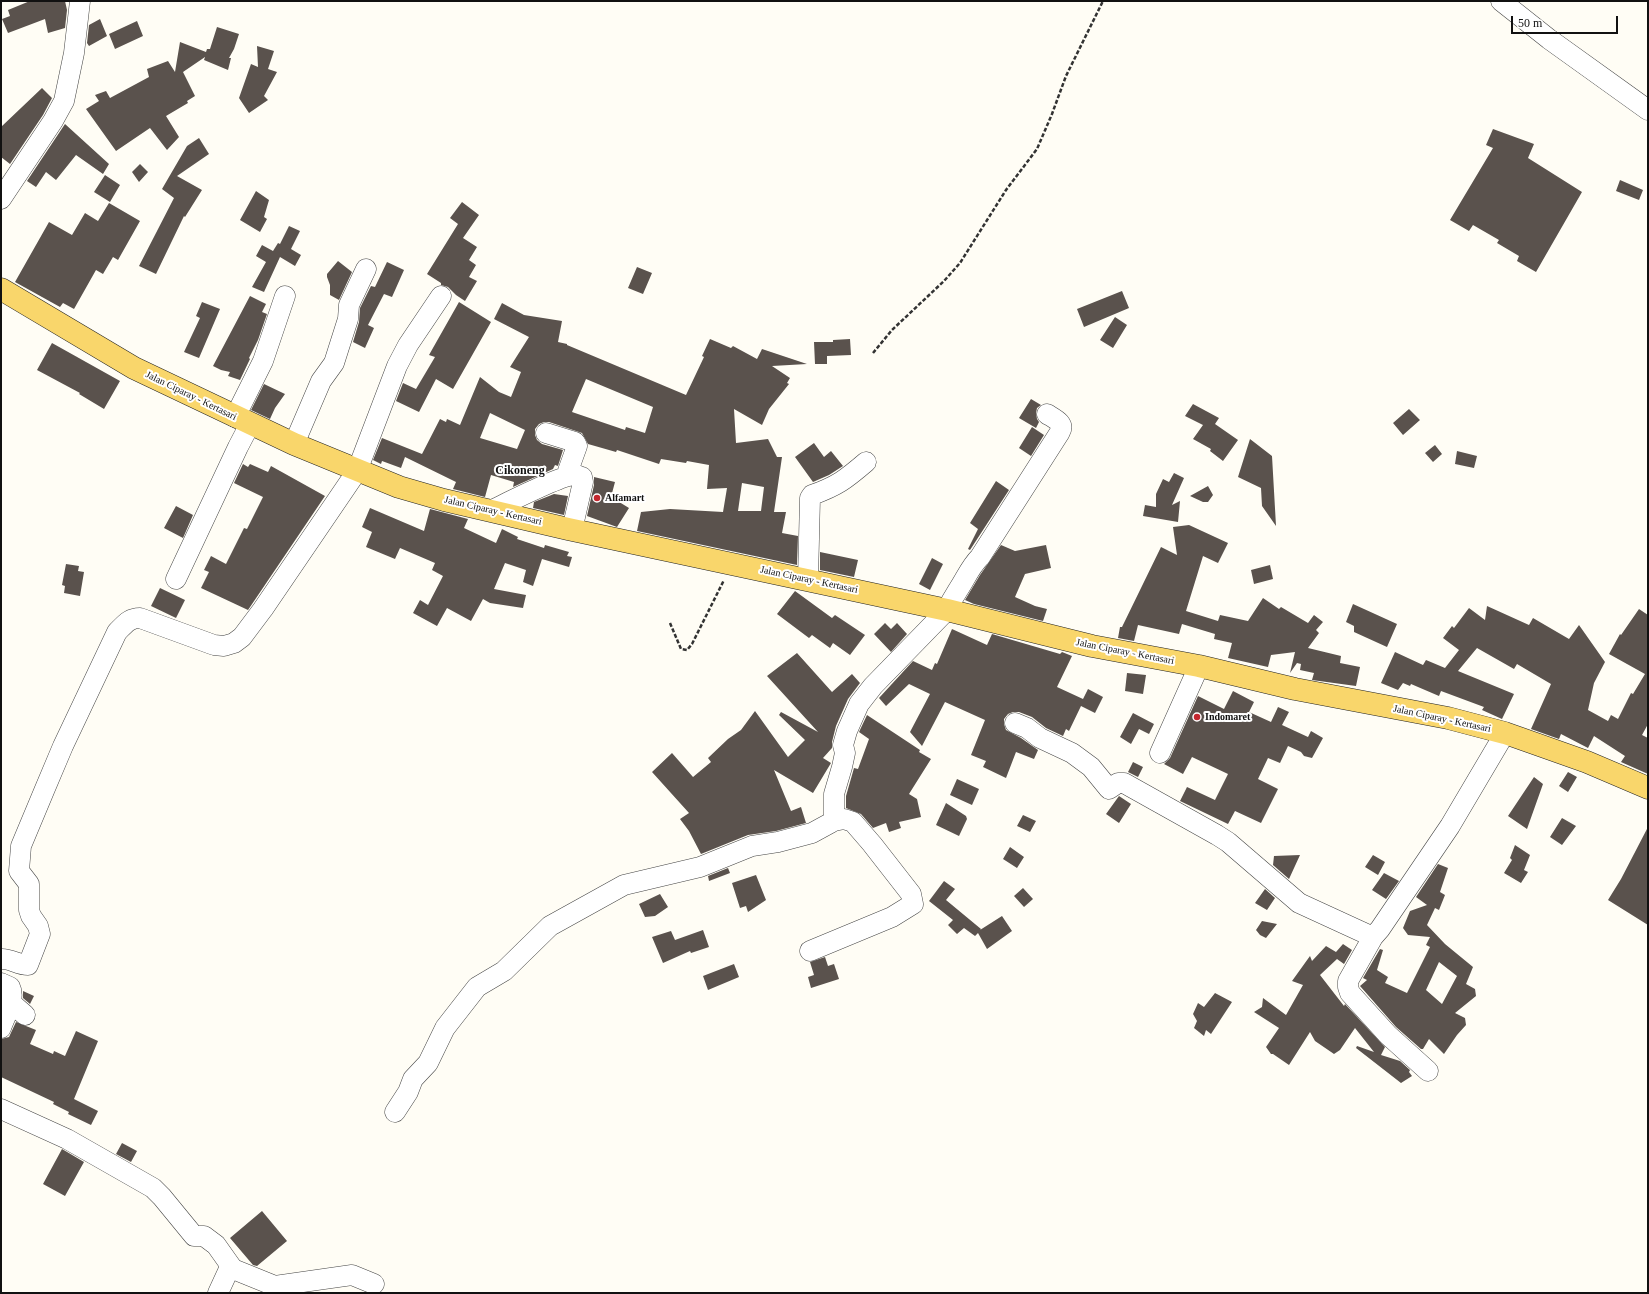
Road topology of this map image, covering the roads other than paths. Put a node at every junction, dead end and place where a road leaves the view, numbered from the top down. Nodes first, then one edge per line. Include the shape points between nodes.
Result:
1 (80, 1) edge
2 (1501, 1) edge
3 (1648, 110) edge
4 (1, 199) edge
5 (366, 269) dead end
6 (1, 289) edge
7 (285, 296) dead end
8 (441, 296) dead end
9 (1047, 414) dead end
10 (243, 420) junction
11 (546, 433) dead end
12 (294, 444) junction
13 (866, 462) dead end
14 (357, 471) junction
15 (569, 476) junction
16 (490, 511) junction
17 (572, 530) junction
18 (176, 579) dead end
19 (808, 579) junction
20 (947, 610) junction
21 (1198, 666) junction
22 (1015, 723) dead end
23 (1505, 733) junction
24 (1160, 753) dead end
25 (1648, 788) edge
26 (834, 821) junction
27 (1373, 937) junction
28 (810, 951) dead end
29 (1, 959) edge
30 (1, 983) edge
31 (1, 1028) edge
32 (1428, 1071) dead end
33 (1, 1109) edge
34 (394, 1112) dead end
35 (230, 1267) junction
36 (374, 1284) dead end
37 (218, 1293) edge

1 - 4 street via 74,53 64,101
2 - 3 street
5 - 12 street via 349,305 348,320 334,363 321,381
6 - 10 main road, Jalan Ciparay - Kertasari via 134,368
7 - 10 street
8 - 14 street via 397,366
9 - 20 street via 1061,424 1060,432 966,575
10 - 12 main road, Jalan Ciparay - Kertasari
10 - 18 street via 238,447
11 - 15 street via 574,442 576,446 568,471
12 - 14 main road, Jalan Ciparay - Kertasari
13 - 19 street via 845,480 810,498
14 - 16 main road, Jalan Ciparay - Kertasari via 399,487
14 - 29 street via 263,610 242,637 234,643 214,646 140,618 132,618 117,632 63,746 21,846 19,871 29,884 29,910 40,934 28,965
15 - 16 street
15 - 17 street via 582,477
16 - 17 main road, Jalan Ciparay - Kertasari
17 - 19 main road, Jalan Ciparay - Kertasari
19 - 20 main road, Jalan Ciparay - Kertasari
20 - 21 main road, Jalan Ciparay - Kertasari via 1092,646
20 - 26 street via 873,686 859,704 843,745 845,753 834,794
21 - 23 main road, Jalan Ciparay - Kertasari via 1295,690 1448,718
21 - 24 street
22 - 27 street via 1040,738 1072,752 1091,767 1109,789 1118,783 1124,783 1217,835 1300,903
23 - 25 main road, Jalan Ciparay - Kertasari via 1587,762
23 - 27 street via 1450,826
26 - 28 street via 844,819 853,822 902,881 911,894 913,904 892,917
26 - 34 street via 812,833 752,846 700,867 624,885 550,926 504,971 473,991 445,1028 428,1063 413,1079 408,1092
27 - 32 street via 1348,981 1350,993 1388,1035
30 - 31 street via 11,988 18,1008
33 - 35 street via 67,1139 152,1188 194,1235 204,1236 216,1245
35 - 36 street via 275,1286 352,1275
35 - 37 street

